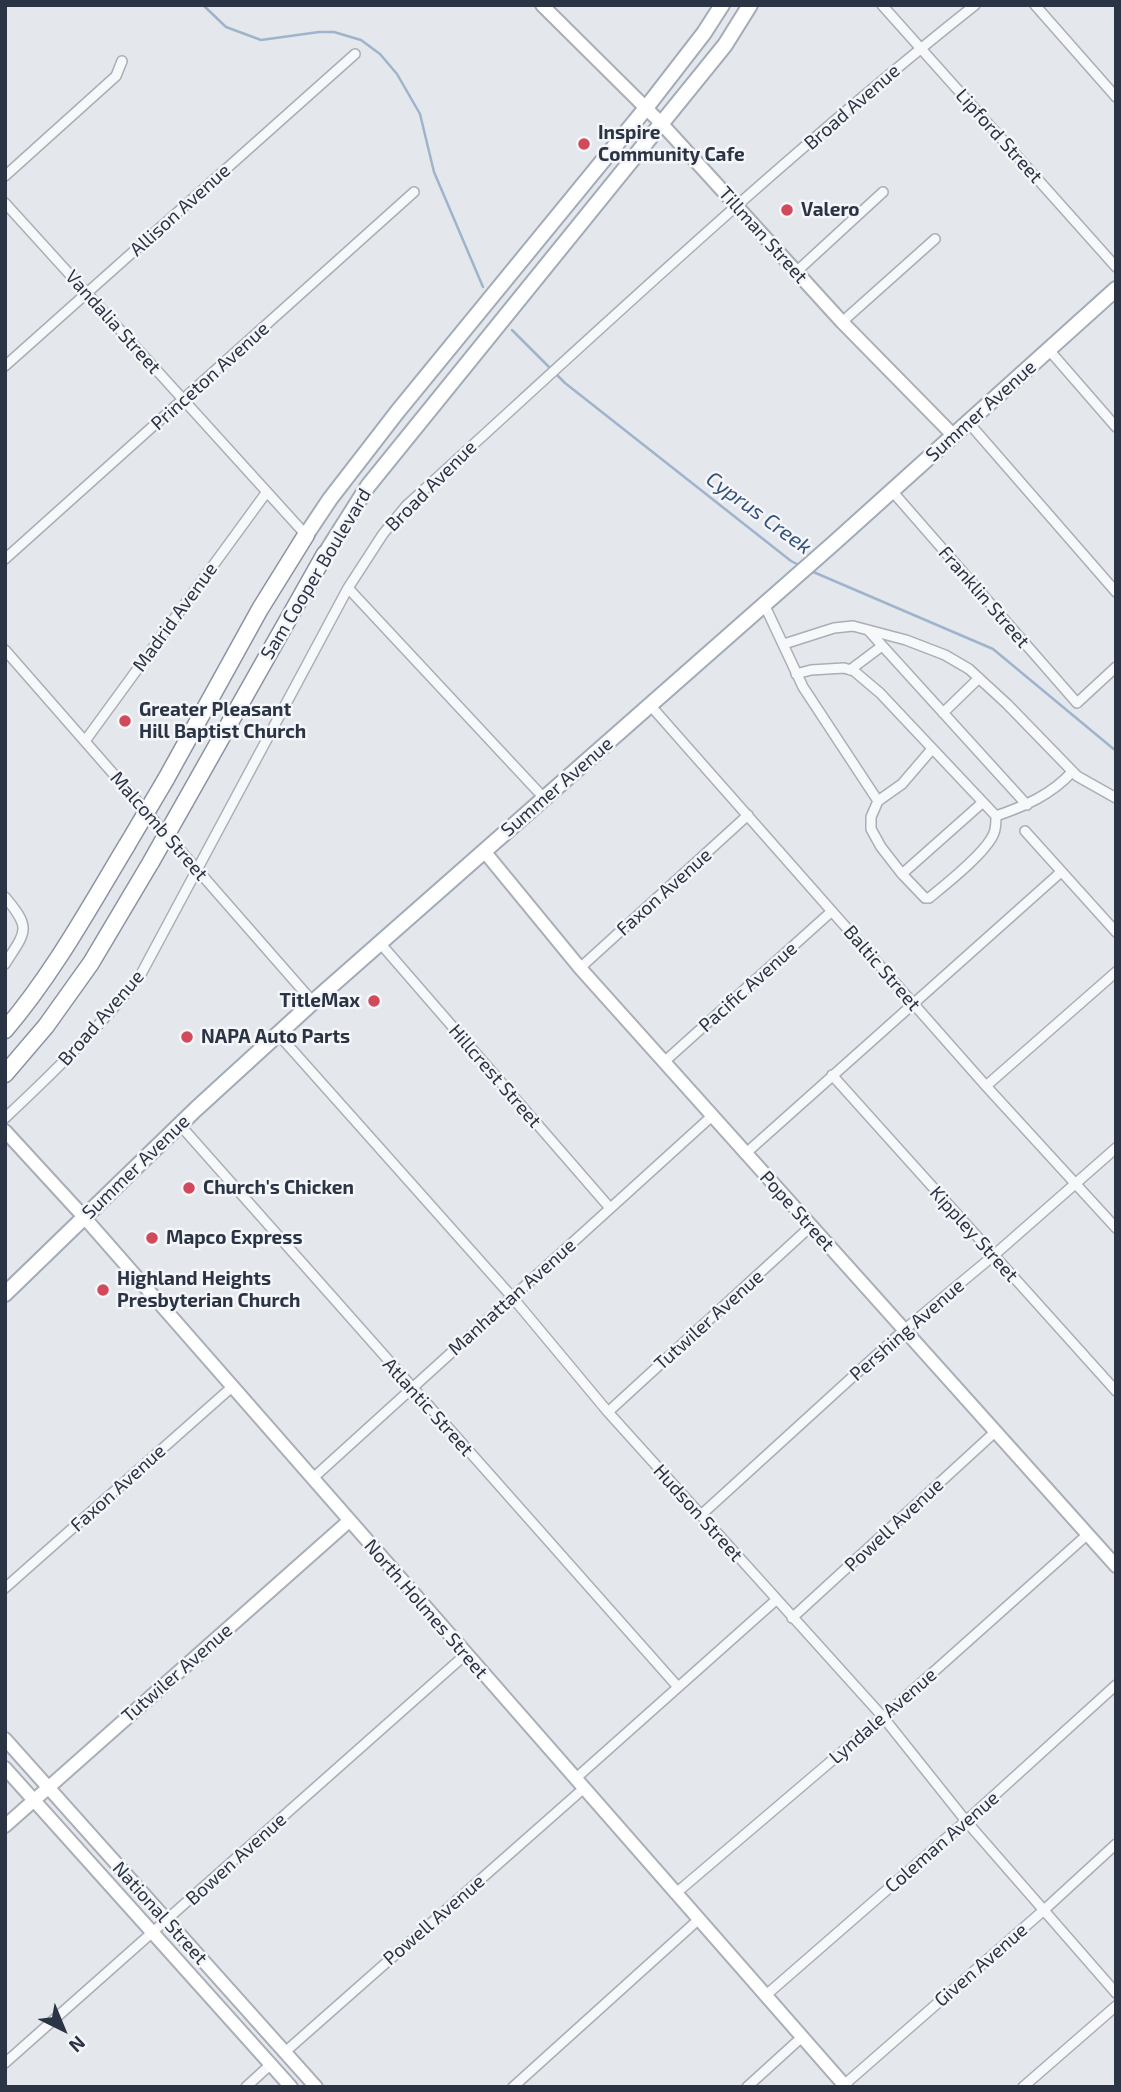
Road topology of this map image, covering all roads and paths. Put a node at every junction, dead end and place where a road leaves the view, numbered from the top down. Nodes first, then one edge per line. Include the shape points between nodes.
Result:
1 (542, 5) edge
2 (722, 5) edge
3 (750, 5) edge
4 (881, 5) edge
5 (975, 5) edge
6 (1035, 5) edge
7 (921, 47) junction
8 (355, 54) dead end
9 (122, 61) dead end
10 (1116, 97) edge
11 (646, 108) junction
12 (661, 123) junction
13 (5, 176) edge
14 (414, 192) dead end
15 (883, 192) dead end
16 (5, 203) edge
17 (737, 205) junction
18 (935, 239) dead end
19 (1116, 267) edge
20 (796, 272) junction
21 (1116, 289) edge
22 (88, 293) junction
23 (842, 322) junction
24 (1049, 350) junction
25 (5, 366) edge
26 (183, 400) junction
27 (968, 422) junction
28 (1116, 427) edge
29 (953, 435) junction
30 (892, 491) junction
31 (266, 492) junction
32 (306, 535) junction
33 (325, 554) joint
34 (5, 559) edge
35 (348, 588) junction
36 (1116, 592) edge
37 (764, 604) junction
38 (867, 629) junction
39 (784, 645) junction
40 (882, 646) junction
41 (5, 650) edge
42 (1116, 667) edge
43 (850, 670) junction
44 (796, 674) junction
45 (979, 678) junction
46 (650, 705) junction
47 (943, 713) junction
48 (85, 741) junction
49 (932, 749) junction
50 (1072, 772) junction
51 (1116, 798) edge
52 (544, 799) junction
53 (878, 801) junction
54 (982, 803) junction
55 (1027, 804) junction
56 (748, 815) junction
57 (996, 816) junction
58 (1025, 831) dead end
59 (484, 851) junction
60 (198, 870) junction
61 (1061, 872) junction
62 (902, 874) junction
63 (5, 897) edge
64 (832, 911) junction
65 (1116, 932) edge
66 (380, 943) junction
67 (5, 964) edge
68 (580, 968) junction
69 (1116, 972) edge
70 (313, 1002) junction
71 (913, 1003) junction
72 (5, 1030) edge
73 (278, 1034) junction
74 (664, 1062) junction
75 (5, 1074) edge
76 (832, 1075) junction
77 (986, 1086) junction
78 (712, 1116) junction
79 (5, 1118) edge
80 (180, 1125) junction
81 (5, 1131) edge
82 (1116, 1148) edge
83 (745, 1154) junction
84 (1076, 1184) junction
85 (610, 1208) junction
86 (84, 1217) junction
87 (810, 1227) junction
88 (1116, 1228) edge
89 (993, 1256) junction
90 (5, 1294) edge
91 (513, 1298) junction
92 (904, 1330) junction
93 (232, 1387) junction
94 (411, 1388) junction
95 (1116, 1391) edge
96 (608, 1412) junction
97 (995, 1432) junction
98 (312, 1479) junction
99 (701, 1516) junction
100 (349, 1521) junction
101 (1088, 1534) junction
102 (1116, 1566) edge
103 (5, 1588) edge
104 (776, 1600) junction
105 (792, 1618) junction
106 (465, 1655) junction
107 (1116, 1685) edge
108 (678, 1687) junction
109 (883, 1717) junction
110 (5, 1739) edge
111 (5, 1768) edge
112 (579, 1784) junction
113 (47, 1788) junction
114 (34, 1800) junction
115 (966, 1821) junction
116 (5, 1826) edge
117 (1116, 1844) edge
118 (675, 1894) junction
119 (1044, 1910) junction
120 (167, 1920) junction
121 (698, 1920) junction
122 (152, 1933) junction
123 (1116, 1993) edge
124 (765, 1996) junction
125 (1116, 2006) edge
126 (802, 2037) junction
127 (285, 2052) junction
128 (5, 2063) edge
129 (271, 2064) junction
130 (845, 2086) edge
131 (246, 2087) edge
132 (290, 2087) edge
133 (316, 2087) edge
134 (513, 2087) edge
135 (747, 2087) edge
136 (1023, 2087) edge

1 - 11 street, Tillman Street
2 - 11 main road, Sam Cooper Boulevard
3 - 12 main road, Sam Cooper Boulevard via 725,45
4 - 7 street, Lipford Street
5 - 7 street, Broad Avenue
6 - 10 street
7 - 17 street, Broad Avenue
7 - 19 street, Lipford Street
8 - 22 street, Allison Avenue
9 - 13 street via 116,76
11 - 12 street, Tillman Street
11 - 32 main road, Sam Cooper Boulevard via 398,411
12 - 17 street, Tillman Street
12 - 33 main road, Sam Cooper Boulevard via 368,486
14 - 26 street, Princeton Avenue
15 - 20 street
16 - 22 street, Vandalia Street
17 - 20 street, Tillman Street
17 - 35 street, Broad Avenue via 406,506
18 - 23 street
20 - 23 street, Tillman Street
21 - 24 main road, Summer Avenue
22 - 25 street, Allison Avenue
22 - 26 street, Vandalia Street
23 - 29 street, Tillman Street
24 - 27 main road, Summer Avenue
24 - 28 street
26 - 31 street, Vandalia Street
26 - 34 street, Princeton Avenue
27 - 29 main road, Summer Avenue
27 - 36 street
29 - 30 main road, Summer Avenue
30 - 37 main road, Summer Avenue
30 - 42 street, Franklin Street via 1077,703
31 - 32 street, Vandalia Street
31 - 48 street, Madrid Avenue
32 - 72 highway, Sam Cooper Boulevard, bridge via 127,845 61,953
33 - 75 highway, Sam Cooper Boulevard, bridge via 90,963
35 - 52 street
35 - 60 street, Broad Avenue
37 - 39 street
37 - 46 main road, Summer Avenue
38 - 39 street via 834,628
38 - 40 street
38 - 45 street via 944,655
39 - 44 street
40 - 43 street
40 - 47 street
41 - 48 street, Malcomb Street
43 - 44 street
43 - 49 street via 880,693
44 - 53 street
45 - 47 street
45 - 50 street
46 - 52 main road, Summer Avenue
46 - 56 street, Baltic Street
47 - 55 street
48 - 60 street, Malcomb Street
49 - 53 street via 902,784
49 - 54 street
50 - 51 street
50 - 55 street via 1059,786
52 - 59 main road, Summer Avenue
53 - 62 street via 871,829
54 - 57 street
54 - 62 street
55 - 57 street
56 - 64 street, Baltic Street
56 - 68 street, Faxon Avenue
57 - 62 street via 988,844 929,898
58 - 61 street
59 - 66 main road, Summer Avenue
59 - 68 street, Pope Street
60 - 70 street, Malcomb Street
60 - 79 street, Broad Avenue via 140,976 66,1061
61 - 65 street
61 - 71 street
63 - 67 street via 23,918 23,935
64 - 71 street, Baltic Street
64 - 74 street, Pacific Avenue
66 - 70 main road, Summer Avenue
66 - 85 street, Hillcrest Street
68 - 74 street, Pope Street
69 - 77 street
70 - 73 main road, Summer Avenue
71 - 76 street
71 - 77 street, Baltic Street
73 - 80 main road, Summer Avenue
73 - 91 street, Hudson Street
74 - 78 street, Pope Street
76 - 83 street
76 - 89 street, Kippley Street
77 - 84 street, Baltic Street
78 - 83 street, Pope Street
78 - 85 street, Manhattan Avenue
80 - 86 main road, Summer Avenue
80 - 94 street, Atlantic Street
81 - 86 street, North Holmes Street
82 - 84 street, Pershing Avenue
83 - 87 street, Pope Street
84 - 88 street, Baltic Street
84 - 89 street, Pershing Avenue
85 - 91 street, Manhattan Avenue
86 - 90 main road, Summer Avenue
86 - 93 street, North Holmes Street
87 - 92 street, Pope Street
87 - 96 street, Tutwiler Avenue
89 - 92 street, Pershing Avenue
89 - 95 street, Kippley Street
91 - 94 street, Manhattan Avenue
91 - 96 street, Hudson Street
92 - 97 street, Pope Street
92 - 99 street, Pershing Avenue
93 - 98 street, North Holmes Street
93 - 103 street, Faxon Avenue
94 - 98 street, Manhattan Avenue
94 - 108 street, Atlantic Street
96 - 99 street, Hudson Street
97 - 101 street, Pope Street
97 - 105 street, Powell Avenue
98 - 100 street, North Holmes Street
99 - 104 street, Hudson Street
100 - 106 street, North Holmes Street
100 - 113 street, Tutwiler Avenue
101 - 102 street, Pope Street
101 - 109 street, Lyndale Avenue
104 - 105 street, Hudson Street
104 - 108 street, Powell Avenue
105 - 109 street, Hudson Street
106 - 112 street, North Holmes Street
106 - 120 street, Bowen Avenue
107 - 115 street, Coleman Avenue
108 - 112 street, Powell Avenue
109 - 115 street, Hudson Street
109 - 118 street, Lyndale Avenue
110 - 113 street, National Street
111 - 114 street, National Street
112 - 118 street, North Holmes Street
112 - 127 street, Powell Avenue
113 - 114 street, Tutwiler Avenue
113 - 120 street, National Street
114 - 116 street, Tutwiler Avenue
114 - 122 street, National Street
115 - 119 street, Hudson Street
115 - 124 street, Coleman Avenue
117 - 119 street, Given Avenue
118 - 121 street, North Holmes Street
119 - 123 street, Hudson Street
119 - 130 street, Given Avenue
120 - 122 street, Bowen Avenue
120 - 127 street, National Street
121 - 124 street, North Holmes Street
121 - 134 street
122 - 128 street, Bowen Avenue
122 - 129 street, National Street
124 - 126 street, North Holmes Street
125 - 136 street
126 - 130 street, North Holmes Street
126 - 135 street
127 - 133 street, National Street
129 - 131 street
129 - 132 street, National Street

